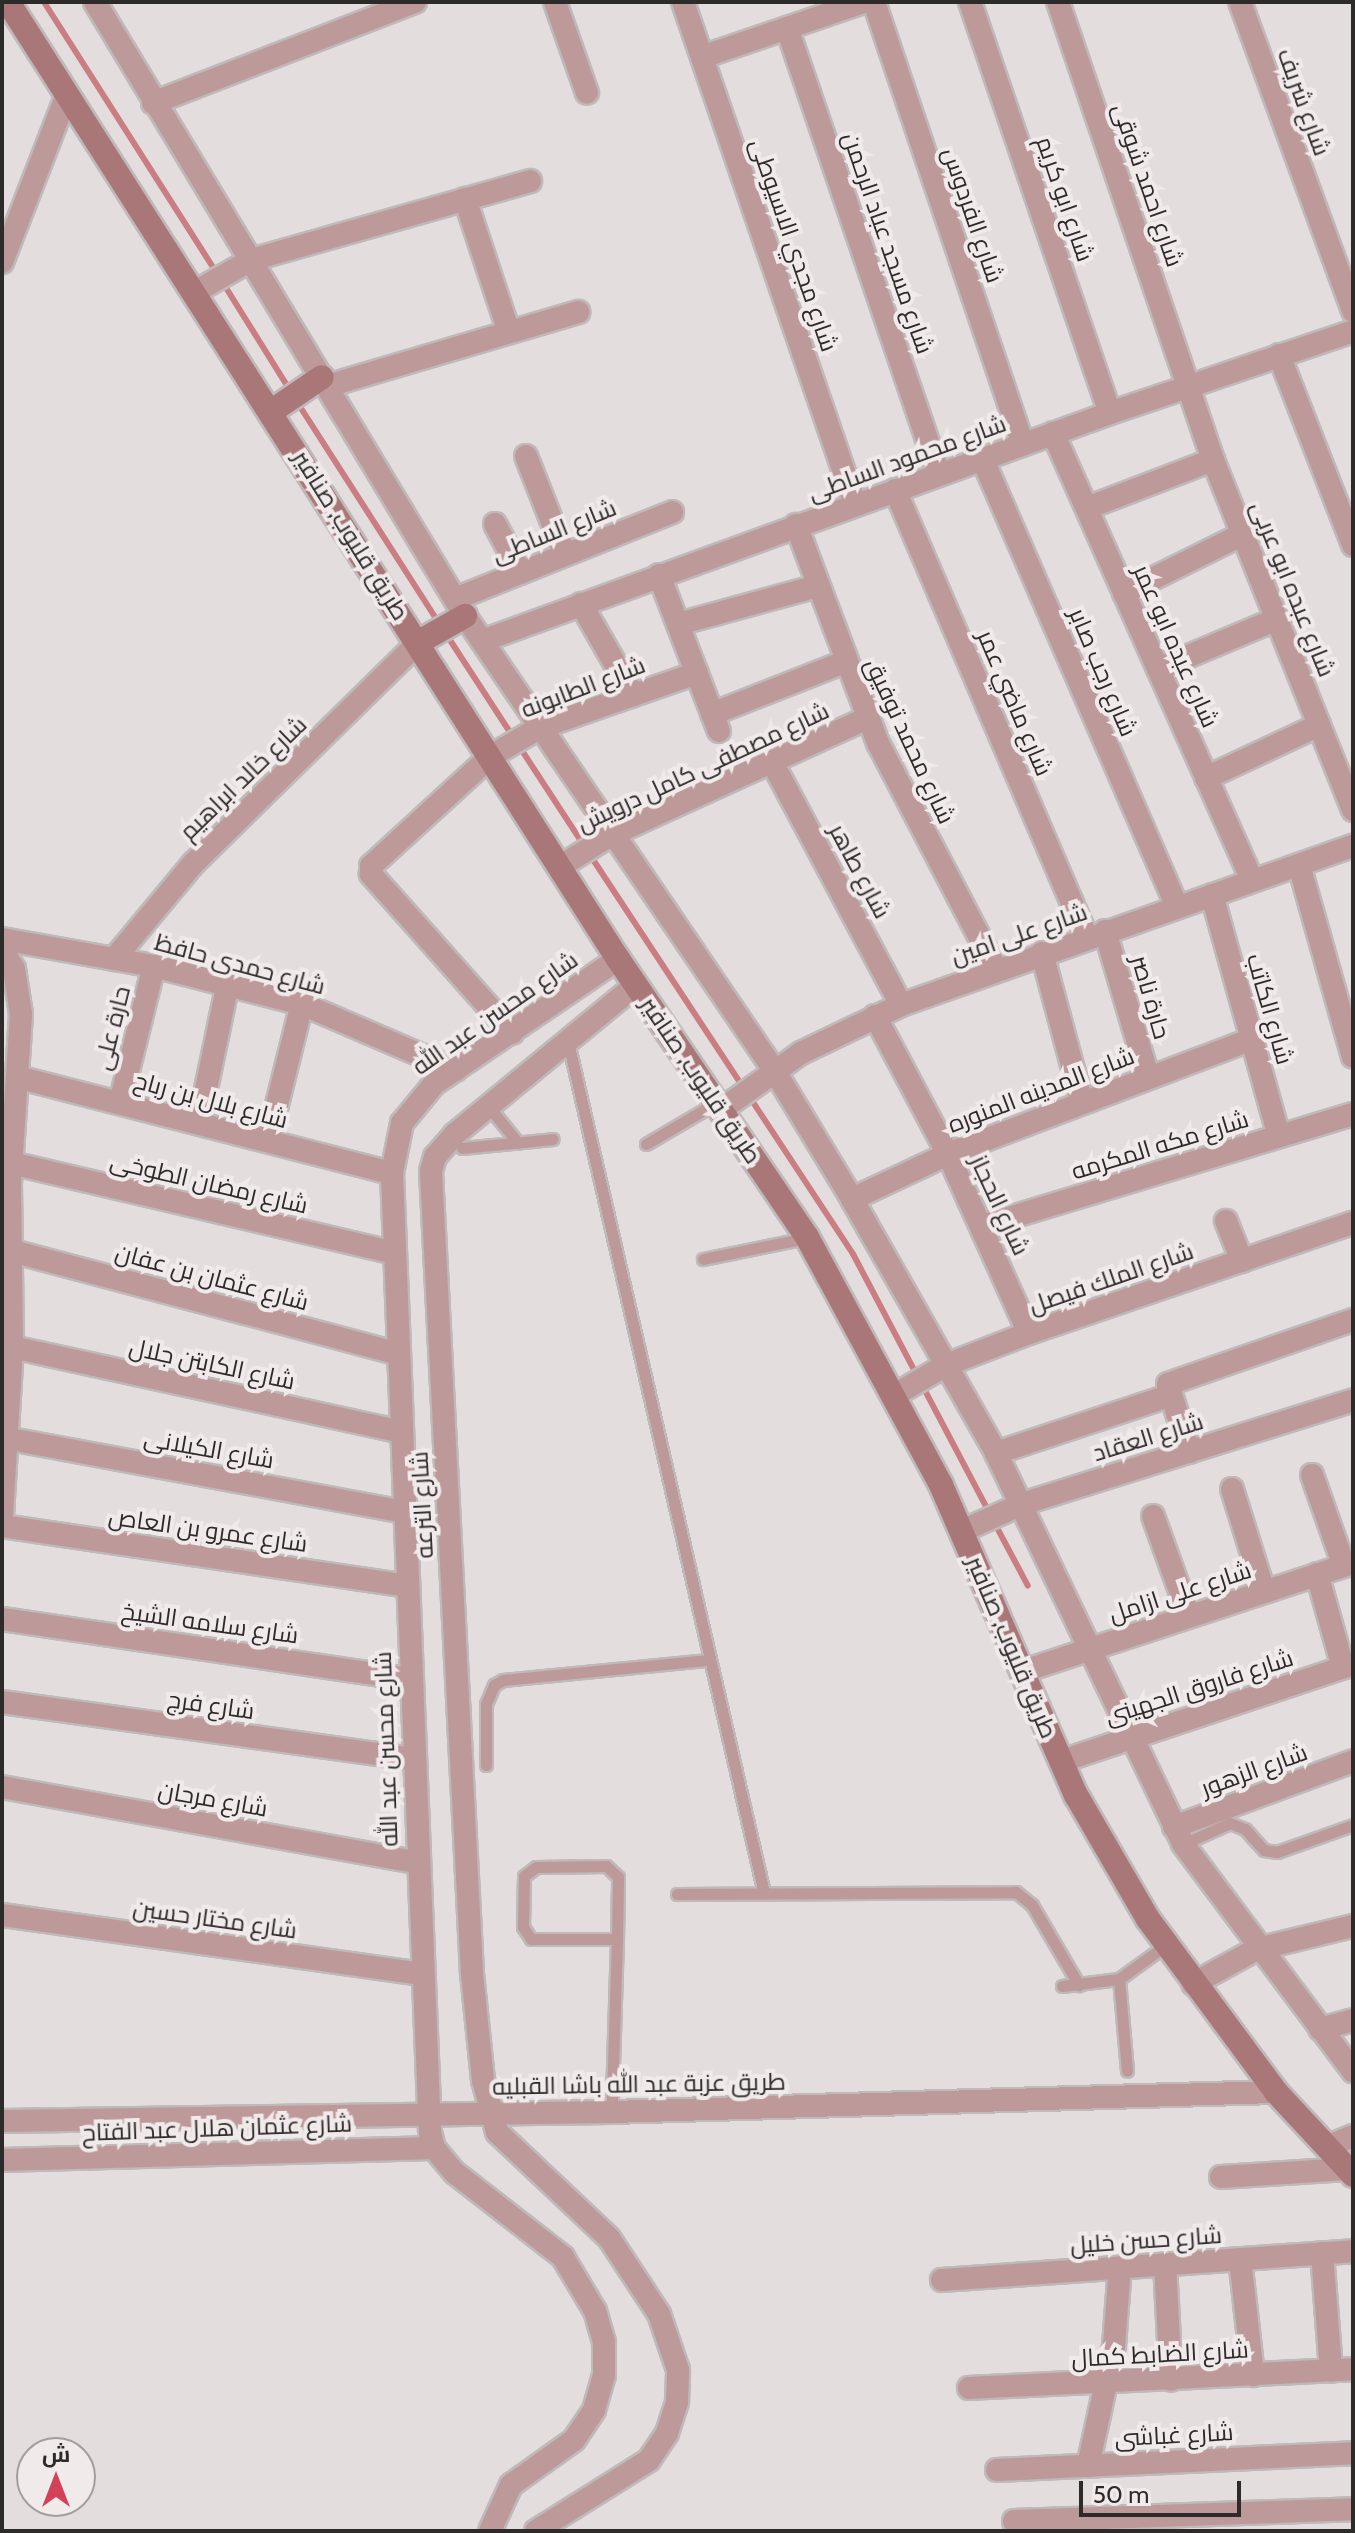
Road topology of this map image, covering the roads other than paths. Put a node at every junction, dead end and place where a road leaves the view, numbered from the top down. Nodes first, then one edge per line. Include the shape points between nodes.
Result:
1 (8, 2) edge
2 (95, 2) edge
3 (415, 2) edge
4 (555, 2) edge
5 (683, 2) edge
6 (864, 2) edge
7 (874, 2) edge
8 (970, 2) edge
9 (1058, 2) edge
10 (1240, 2) edge
11 (787, 28) junction
12 (702, 57) junction
13 (587, 93) dead end
14 (67, 94) junction
15 (153, 103) junction
16 (530, 181) dead end
17 (465, 199) junction
18 (251, 260) junction
19 (2, 262) edge
20 (195, 292) junction
21 (1353, 311) edge
22 (578, 312) dead end
23 (1353, 331) edge
24 (509, 332) junction
25 (1279, 355) junction
26 (325, 382) junction
27 (1188, 386) junction
28 (272, 411) junction
29 (1110, 413) junction
30 (1053, 433) junction
31 (1023, 444) junction
32 (526, 456) dead end
33 (982, 458) junction
34 (1213, 460) junction
35 (939, 474) junction
36 (895, 490) junction
37 (855, 504) junction
38 (1087, 508) junction
39 (672, 512) dead end
40 (495, 524) dead end
41 (796, 525) junction
42 (1243, 534) junction
43 (1353, 545) edge
44 (565, 555) junction
45 (521, 573) junction
46 (659, 575) junction
47 (818, 586) junction
48 (1124, 593) junction
49 (581, 604) junction
50 (460, 607) junction
51 (1277, 619) junction
52 (678, 624) junction
53 (482, 641) junction
54 (419, 642) junction
55 (845, 662) junction
56 (1158, 669) junction
57 (697, 673) junction
58 (633, 695) junction
59 (868, 718) junction
60 (1319, 725) junction
61 (539, 728) junction
62 (491, 756) junction
63 (772, 762) junction
64 (1206, 778) junction
65 (1353, 810) edge
66 (611, 835) junction
67 (1353, 846) edge
68 (1299, 865) junction
69 (561, 866) junction
70 (1252, 881) junction
71 (1212, 895) junction
72 (1177, 907) junction
73 (1096, 934) junction
74 (2, 939) edge
75 (2, 949) edge
76 (1042, 953) junction
77 (114, 959) junction
78 (618, 959) junction
79 (154, 966) junction
80 (996, 969) junction
81 (228, 983) junction
82 (636, 985) junction
83 (302, 1004) junction
84 (901, 1005) junction
85 (875, 1016) junction
86 (512, 1033) junction
87 (1252, 1039) junction
88 (568, 1042) junction
89 (1353, 1057) edge
90 (12, 1068) edge
91 (455, 1070) junction
92 (774, 1070) junction
93 (1148, 1076) junction
94 (1082, 1102) junction
95 (120, 1103) junction
96 (719, 1106) junction
97 (489, 1107) junction
98 (1353, 1114) edge
99 (199, 1123) junction
100 (1279, 1136) junction
101 (8, 1137) edge
102 (553, 1139) dead end
103 (268, 1141) junction
104 (518, 1143) junction
105 (646, 1144) dead end
106 (462, 1148) dead end
107 (948, 1154) junction
108 (11, 1163) junction
109 (392, 1173) junction
110 (852, 1199) junction
111 (6, 1217) edge
112 (1226, 1221) dead end
113 (1353, 1223) edge
114 (982, 1226) junction
115 (807, 1237) junction
116 (12, 1251) junction
117 (394, 1253) junction
118 (703, 1259) dead end
119 (1242, 1261) junction
120 (7, 1302) edge
121 (1353, 1320) edge
122 (1029, 1333) junction
123 (12, 1347) junction
124 (398, 1354) junction
125 (946, 1365) junction
126 (1167, 1393) junction
127 (893, 1396) junction
128 (1353, 1400) edge
129 (401, 1432) junction
130 (5, 1438) junction
131 (1189, 1452) junction
132 (996, 1453) junction
133 (1312, 1475) dead end
134 (1232, 1489) dead end
135 (1022, 1504) junction
136 (404, 1512) junction
137 (1153, 1516) dead end
138 (2, 1517) edge
139 (2, 1526) edge
140 (962, 1531) junction
141 (1349, 1564) edge
142 (1317, 1574) junction
143 (406, 1586) junction
144 (1264, 1592) junction
145 (1189, 1616) junction
146 (2, 1619) edge
147 (1089, 1649) junction
148 (708, 1660) junction
149 (1348, 1665) edge
150 (1024, 1671) junction
151 (409, 1679) junction
152 (2, 1696) edge
153 (2, 1702) edge
154 (2, 1723) edge
155 (1130, 1738) junction
156 (412, 1759) junction
157 (1062, 1761) junction
158 (1353, 1761) edge
159 (486, 1765) dead end
160 (2, 1787) edge
161 (1353, 1825) edge
162 (1178, 1836) junction
163 (416, 1862) junction
164 (764, 1893) junction
165 (677, 1894) dead end
166 (2, 1915) edge
167 (1353, 1926) edge
168 (617, 1939) junction
169 (1166, 1945) junction
170 (1257, 1949) junction
171 (420, 1974) junction
172 (1119, 1979) junction
173 (1193, 1984) junction
174 (1079, 1985) junction
175 (1062, 1986) dead end
176 (1353, 2020) edge
177 (1320, 2029) junction
178 (1127, 2071) dead end
179 (1353, 2071) edge
180 (1276, 2092) junction
181 (612, 2112) junction
182 (427, 2113) junction
183 (491, 2114) junction
184 (2, 2121) edge
185 (1353, 2136) edge
186 (1327, 2147) junction
187 (434, 2148) junction
188 (2, 2160) edge
189 (1350, 2172) edge
190 (1221, 2177) dead end
191 (1353, 2251) edge
192 (1322, 2253) junction
193 (1240, 2259) junction
194 (1165, 2264) junction
195 (1120, 2267) junction
196 (942, 2280) dead end
197 (1342, 2370) edge
198 (1253, 2375) junction
199 (1171, 2380) junction
200 (1108, 2383) junction
201 (969, 2388) dead end
202 (1353, 2453) edge
203 (1088, 2466) junction
204 (997, 2470) dead end
205 (1353, 2509) edge
206 (1014, 2521) dead end
207 (1274, 2522) edge
208 (490, 2531) edge
209 (536, 2531) edge

1 - 14 street, طريق قليوب, صنافير
2 - 15 street
3 - 15 street
4 - 13 street
5 - 12 street, شارع مجدي الاسيوطى
6 - 11 street
7 - 31 street, شارع الفردوس
8 - 29 street, شارع ابو كريم
9 - 27 street, شارع احمد شوقى
10 - 21 street, شارع شريف
11 - 12 street
11 - 35 street, شارع مسجد عباد الرحمن
12 - 37 street, شارع مجدي الاسيوطى
14 - 19 street
14 - 20 street, طريق قليوب, صنافير
15 - 18 street
16 - 17 street
17 - 18 street
17 - 24 street
18 - 20 street
18 - 26 street
20 - 28 street, طريق قليوب, صنافير
22 - 24 street
23 - 25 street, شارع محمود الساطى
24 - 26 street
25 - 27 street, شارع محمود الساطى
25 - 43 street
26 - 28 street
26 - 50 street
27 - 29 street, شارع محمود الساطى
27 - 34 street, شارع عبده ابو عربى
28 - 54 street, طريق قليوب, صنافير
29 - 30 street, شارع محمود الساطى
30 - 31 street, شارع محمود الساطى
30 - 38 street, شارع عبده ابو عمر
31 - 33 street, شارع محمود الساطى
32 - 44 street
33 - 35 street, شارع محمود الساطى
33 - 72 street, شارع رجب صابر
34 - 38 street
34 - 42 street, شارع عبده ابو عربى
35 - 36 street, شارع محمود الساطى
36 - 37 street, شارع محمود الساطى
36 - 73 street, شارع ماضي عمر
37 - 41 street, شارع محمود الساطى
38 - 48 street, شارع عبده ابو عمر
39 - 44 street, شارع الساطى
40 - 45 street
41 - 46 street, شارع محمود الساطى
41 - 47 street, شارع محمد توفيق
42 - 48 street
42 - 51 street, شارع عبده ابو عربى
44 - 45 street, شارع الساطى
45 - 50 street, شارع الساطى
46 - 49 street, شارع محمود الساطى
46 - 52 street
47 - 52 street
47 - 55 street, شارع محمد توفيق
48 - 56 street, شارع عبده ابو عمر
49 - 53 street, شارع محمود الساطى
49 - 58 street
50 - 53 street
50 - 54 street
51 - 56 street
51 - 60 street, شارع عبده ابو عربى
52 - 57 street
53 - 61 street
54 - 62 street, طريق قليوب, صنافير
54 - 77 street, شارع خالد ابراهيم via 193,864
55 - 57 street via 716,722
55 - 59 street, شارع محمد توفيق
56 - 64 street, شارع عبده ابو عمر
57 - 58 street, شارع الطابونه
58 - 61 street, شارع الطابونه
59 - 63 street, شارع مصطفى كامل درويش
59 - 80 street, شارع محمد توفيق
60 - 64 street
60 - 65 street, شارع عبده ابو عربى
61 - 62 street, شارع الطابونه
61 - 66 street
62 - 69 street, طريق قليوب, صنافير
62 - 86 street, شارع الطابونه via 372,864 371,874
63 - 66 street, شارع مصطفى كامل درويش
63 - 84 street, شارع طاهر
64 - 70 street, شارع عبده ابو عمر
66 - 69 street, شارع مصطفى كامل درويش
66 - 92 street
67 - 68 street, شارع على امين
68 - 70 street, شارع على امين
68 - 89 street
69 - 78 street, طريق قليوب, صنافير
70 - 71 street, شارع على امين
71 - 72 street, شارع على امين
71 - 87 street, شارع الكاتب
72 - 73 street, شارع على امين
73 - 76 street, شارع على امين
73 - 93 street, حارة ناصر
74 - 77 street, شارع حمدى حافظ
75 - 90 street via 19,990
76 - 80 street, شارع على امين
76 - 94 street
77 - 79 street, شارع حمدى حافظ
78 - 82 street, طريق قليوب, صنافير
78 - 86 street, شارع محسن عبد الله
79 - 81 street, شارع حمدى حافظ
79 - 95 street, حارة على
80 - 84 street, شارع على امين
81 - 83 street, شارع حمدى حافظ
81 - 99 street
82 - 88 street, شارع الترعه
82 - 96 street, طريق قليوب, صنافير
83 - 91 street, شارع حمدى حافظ
83 - 103 street
84 - 85 street, شارع على امين
85 - 92 street, شارع على امين
85 - 107 street, شارع الحجاز
86 - 91 street, شارع محسن عبد الله
87 - 93 street, شارع المدينه المنوره
87 - 100 street, شارع الكاتب
88 - 97 street, شارع الترعه
88 - 148 lane
90 - 95 street, شارع بلال بن رباح
90 - 101 street
91 - 109 street, شارع محسن عبد الله via 415,1101 402,1123
92 - 96 street, شارع على امين
92 - 110 street
93 - 94 street, شارع المدينه المنوره
94 - 107 street, شارع المدينه المنوره
95 - 99 street, شارع بلال بن رباح
96 - 105 lane
96 - 115 street, طريق قليوب, صنافير
97 - 104 lane
97 - 183 street, شارع الترعه via 443,1144 435,1157 431,1187 472,1973
98 - 100 street, شارع مكه المكرمه
99 - 103 street, شارع بلال بن رباح
100 - 114 street, شارع مكه المكرمه
101 - 108 street
102 - 104 lane
103 - 109 street, شارع بلال بن رباح
104 - 106 lane
107 - 110 street, شارع المدينه المنوره
107 - 114 street, شارع الحجاز
108 - 111 street
108 - 117 street, شارع رمضان الطوخى
109 - 117 street, شارع محسن عبد الله
110 - 125 street
111 - 116 street
112 - 119 street
113 - 119 street, شارع الملك فيصل
114 - 122 street, شارع الحجاز
115 - 118 lane
115 - 127 street, طريق قليوب, صنافير
116 - 120 street
116 - 124 street, شارع عثمان بن عفان
117 - 124 street, شارع محسن عبد الله
119 - 122 street, شارع الملك فيصل
120 - 123 street
121 - 126 street via 1171,1382
122 - 125 street, شارع الملك فيصل
123 - 129 street, شارع الكابتن جلال
123 - 130 street
124 - 129 street, شارع محسن عبد الله
125 - 127 street, شارع الملك فيصل
125 - 132 street
126 - 131 street
126 - 132 street
127 - 140 street, طريق قليوب, صنافير
128 - 131 street, شارع العقاد
129 - 136 street, شارع محسن عبد الله
130 - 136 street, شارع الكيلانى
130 - 138 street
131 - 135 street, شارع العقاد
132 - 135 street
133 - 141 street
134 - 144 street
135 - 140 street, شارع العقاد
135 - 147 street
136 - 143 street, شارع محسن عبد الله
137 - 145 street
139 - 143 street, شارع عمرو بن العاص
140 - 150 street, طريق قليوب, صنافير
141 - 142 street, شارع على ازامل
142 - 144 street, شارع على ازامل
142 - 149 street
143 - 151 street, شارع محسن عبد الله
144 - 145 street, شارع على ازامل
145 - 147 street, شارع على ازامل
146 - 151 street, شارع سلامه الشيخ
147 - 150 street, شارع على ازامل
147 - 155 street
148 - 159 lane via 503,1680 494,1685 486,1704
148 - 164 lane
149 - 155 street, شارع فاروق الجهينى
150 - 157 street, طريق قليوب, صنافير
151 - 156 street, شارع محسن عبد الله
152 - 153 street
153 - 154 street
153 - 156 street, شارع فرج
155 - 157 street, شارع فاروق الجهينى
155 - 162 street
156 - 163 street, شارع محسن عبد الله
157 - 169 street, طريق قليوب, صنافير via 1109,1856
158 - 162 street, شارع الزهور
160 - 163 street, شارع مرجان
161 - 162 lane via 1277,1852 1264,1850 1245,1829 1230,1823
162 - 170 street
163 - 171 street, شارع محسن عبد الله
164 - 165 lane
164 - 174 lane via 1016,1892 1032,1905
166 - 171 street, شارع مختار حسين
167 - 170 street
168 - 168 lane via 531,1939 523,1927 524,1876 536,1867 611,1868 618,1877
168 - 181 lane
169 - 172 lane
169 - 173 street, طريق قليوب, صنافير
170 - 173 street
170 - 177 street
171 - 182 street, شارع محسن عبد الله
172 - 174 lane
172 - 178 lane
173 - 180 street, طريق قليوب, صنافير
174 - 175 lane
176 - 177 street
177 - 179 street
180 - 181 street, طريق عزبة عبد الله باشا القبليه
180 - 186 street, طريق قليوب, صنافير
181 - 183 street, طريق عزبة عبد الله باشا القبليه
182 - 183 street, طريق عزبة عبد الله باشا القبليه
182 - 184 street, طريق عزبة عبد الله باشا القبليه
182 - 187 street, شارع محسن عبد الله
183 - 209 street via 497,2132 512,2149 609,2238 659,2314 678,2370 671,2423 649,2460
185 - 186 street
186 - 189 street, طريق قليوب, صنافير
187 - 188 street, شارع عثمان هلال عبد الفتاح
187 - 208 street via 480,2195 529,2226 563,2257 595,2311 604,2342 604,2375 594,2410 574,2440 511,2485
189 - 190 street
191 - 192 street, شارع حسن خليل
192 - 193 street, شارع حسن خليل
192 - 197 street
193 - 194 street, شارع حسن خليل
193 - 198 street
194 - 195 street, شارع حسن خليل
194 - 199 street
195 - 196 street, شارع حسن خليل
195 - 200 street
197 - 198 street, شارع الضابط كمال
198 - 199 street, شارع الضابط كمال
199 - 200 street, شارع الضابط كمال
200 - 201 street, شارع الضابط كمال
200 - 203 street
202 - 203 street, شارع غباشى
203 - 204 street, شارع غباشى
205 - 207 street
206 - 207 street

